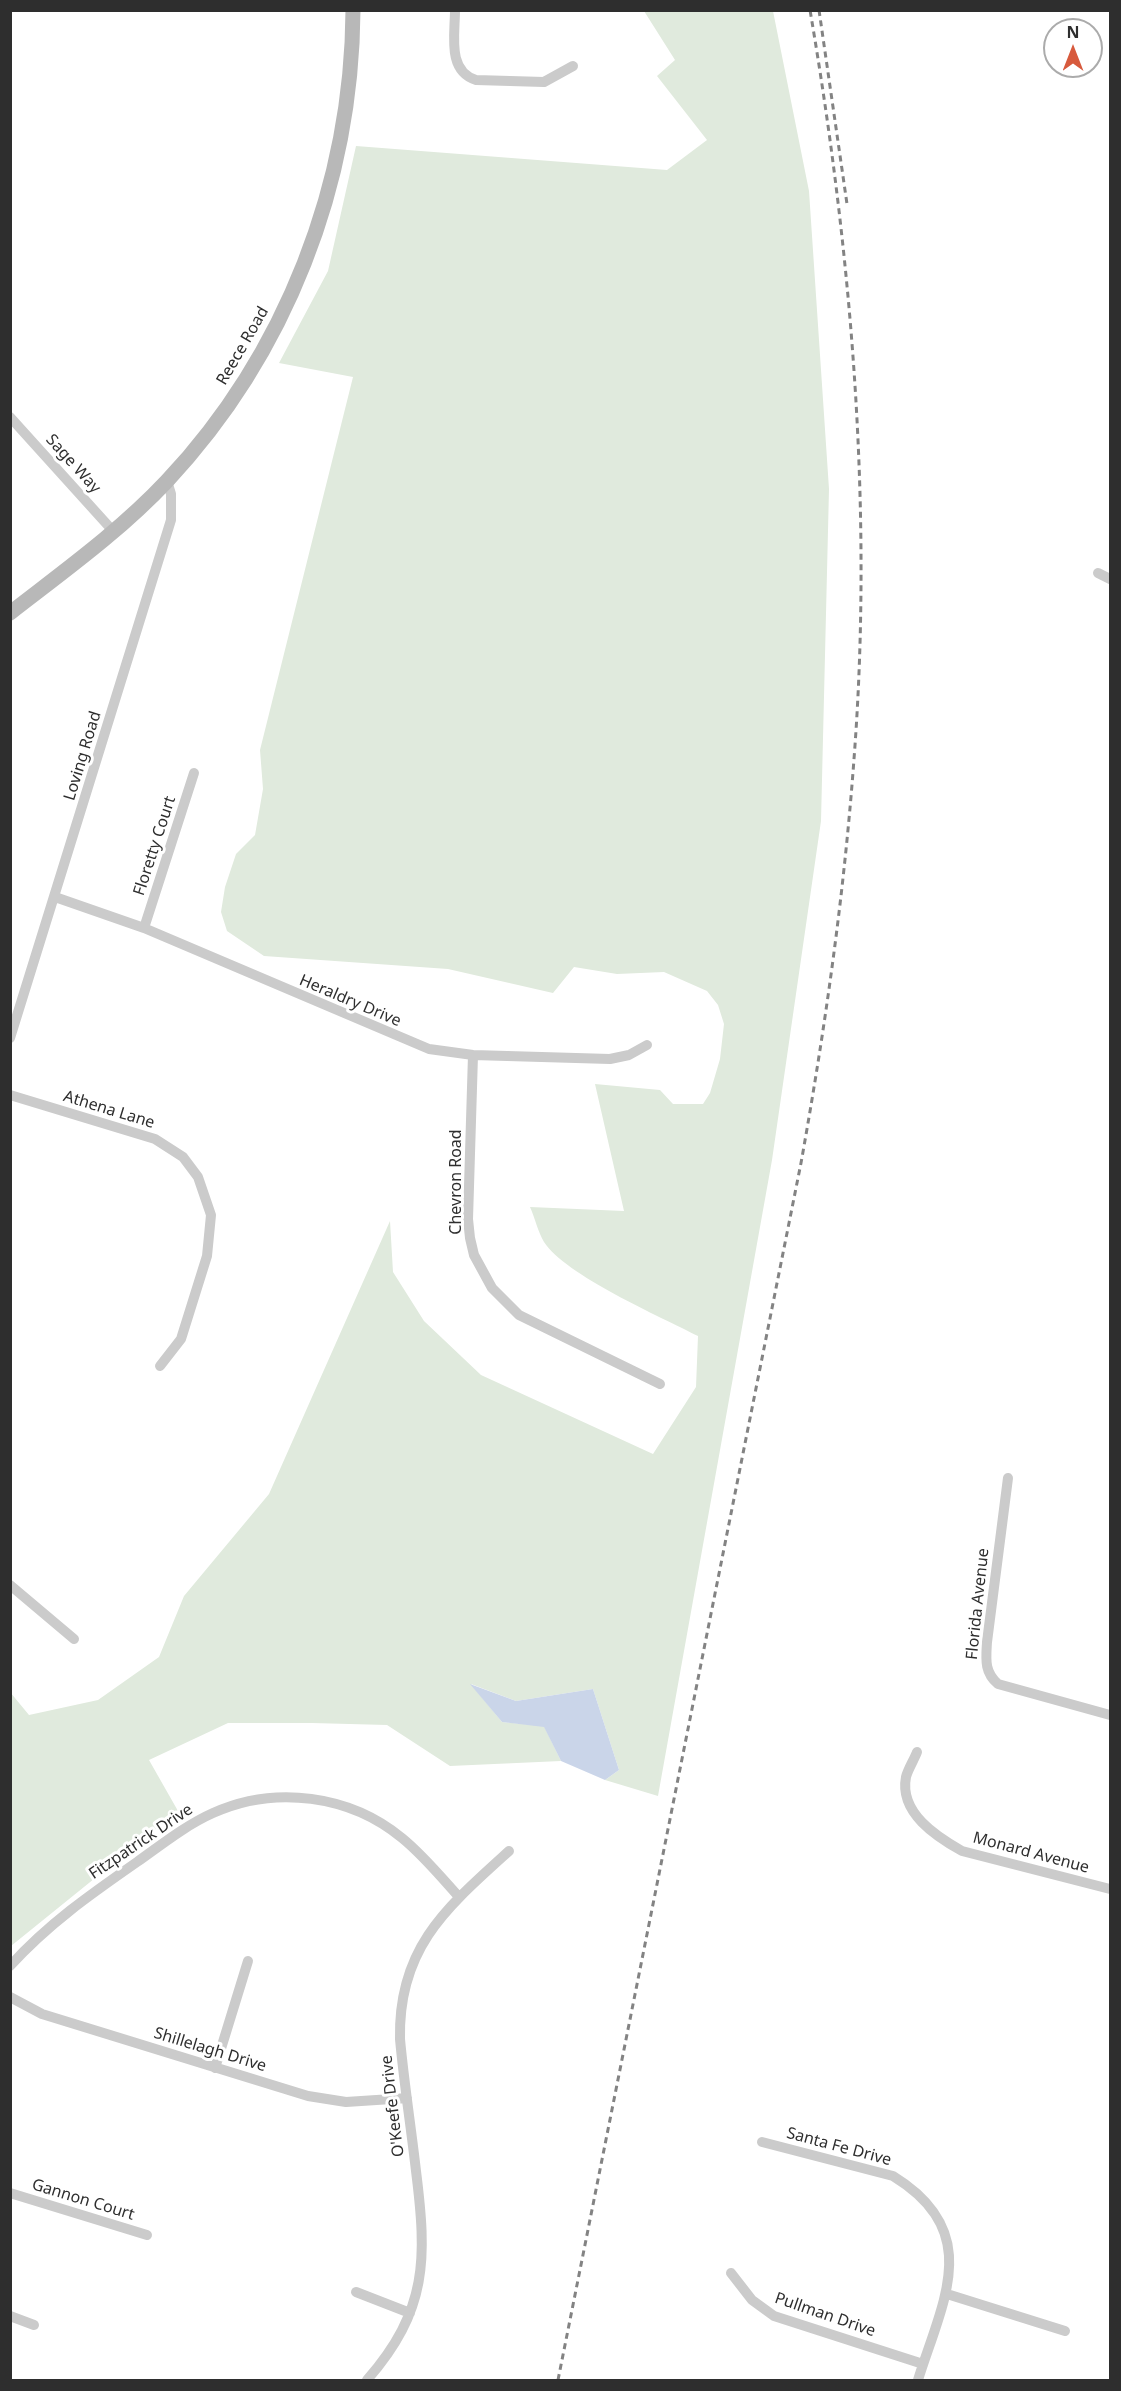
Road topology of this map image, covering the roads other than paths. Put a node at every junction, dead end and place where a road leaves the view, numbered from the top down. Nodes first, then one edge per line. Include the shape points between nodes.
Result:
1 (353, 10) edge
2 (455, 10) edge
3 (573, 66) dead end
4 (10, 417) edge
5 (167, 481) junction
6 (113, 531) junction
7 (1098, 573) dead end
8 (1110, 579) edge
9 (10, 613) edge
10 (194, 773) dead end
11 (55, 897) junction
12 (144, 928) junction
13 (10, 1038) edge
14 (647, 1045) dead end
15 (472, 1055) junction
16 (10, 1095) edge
17 (160, 1366) dead end
18 (660, 1384) dead end
19 (1008, 1478) dead end
20 (10, 1585) edge
21 (74, 1639) dead end
22 (1110, 1715) edge
23 (917, 1752) dead end
24 (509, 1851) dead end
25 (1110, 1889) edge
26 (459, 1897) junction
27 (248, 1961) dead end
28 (10, 1966) edge
29 (10, 1997) edge
30 (215, 2068) junction
31 (407, 2098) junction
32 (762, 2142) dead end
33 (10, 2193) edge
34 (147, 2235) dead end
35 (731, 2273) dead end
36 (356, 2292) dead end
37 (947, 2294) junction
38 (410, 2313) junction
39 (10, 2316) edge
40 (34, 2325) dead end
41 (1065, 2331) dead end
42 (924, 2364) junction
43 (367, 2380) edge
44 (918, 2380) edge

1 - 5 main road, Reece Road via 343,127 322,215 300,277 269,342 240,389
2 - 3 street via 455,58 468,78 544,82
4 - 6 street, Sage Way
5 - 6 main road, Reece Road
5 - 11 street, Loving Road via 172,500 171,520
6 - 9 main road, Reece Road
7 - 8 street
10 - 12 street, Floretty Court
11 - 12 street, Heraldry Drive
11 - 13 street, Loving Road
12 - 15 street, Heraldry Drive via 411,1043
14 - 15 street, Heraldry Drive via 610,1059
15 - 18 street, Chevron Road via 468,1220 474,1255 482,1272 519,1315
16 - 17 street, Athena Lane via 155,1139 183,1157 198,1178 211,1215 207,1256 181,1340
19 - 22 street, Florida Avenue via 986,1668 998,1684
20 - 21 street
23 - 25 street, Monard Avenue via 906,1776 906,1788 917,1816 930,1831 962,1851
24 - 26 street, O'Keefe Drive
26 - 28 street, Fitzpatrick Drive via 412,1847 369,1816 315,1799 251,1801 215,1812 176,1835 68,1911
26 - 31 street, O'Keefe Drive via 433,1926 408,1977 400,2025
27 - 30 street
29 - 30 street, Shillelagh Drive via 42,2014
30 - 31 street, Shillelagh Drive via 326,2100
31 - 38 street, O'Keefe Drive via 423,2238 422,2274
32 - 37 street, Santa Fe Drive via 892,2176 912,2188 925,2201 947,2240
33 - 34 street, Gannon Court
35 - 42 street, Pullman Drive via 752,2300 774,2316
36 - 38 street
37 - 41 street
37 - 42 street, Santa Fe Drive
38 - 43 street, O'Keefe Drive via 394,2346
39 - 40 street
42 - 44 street, Santa Fe Drive

